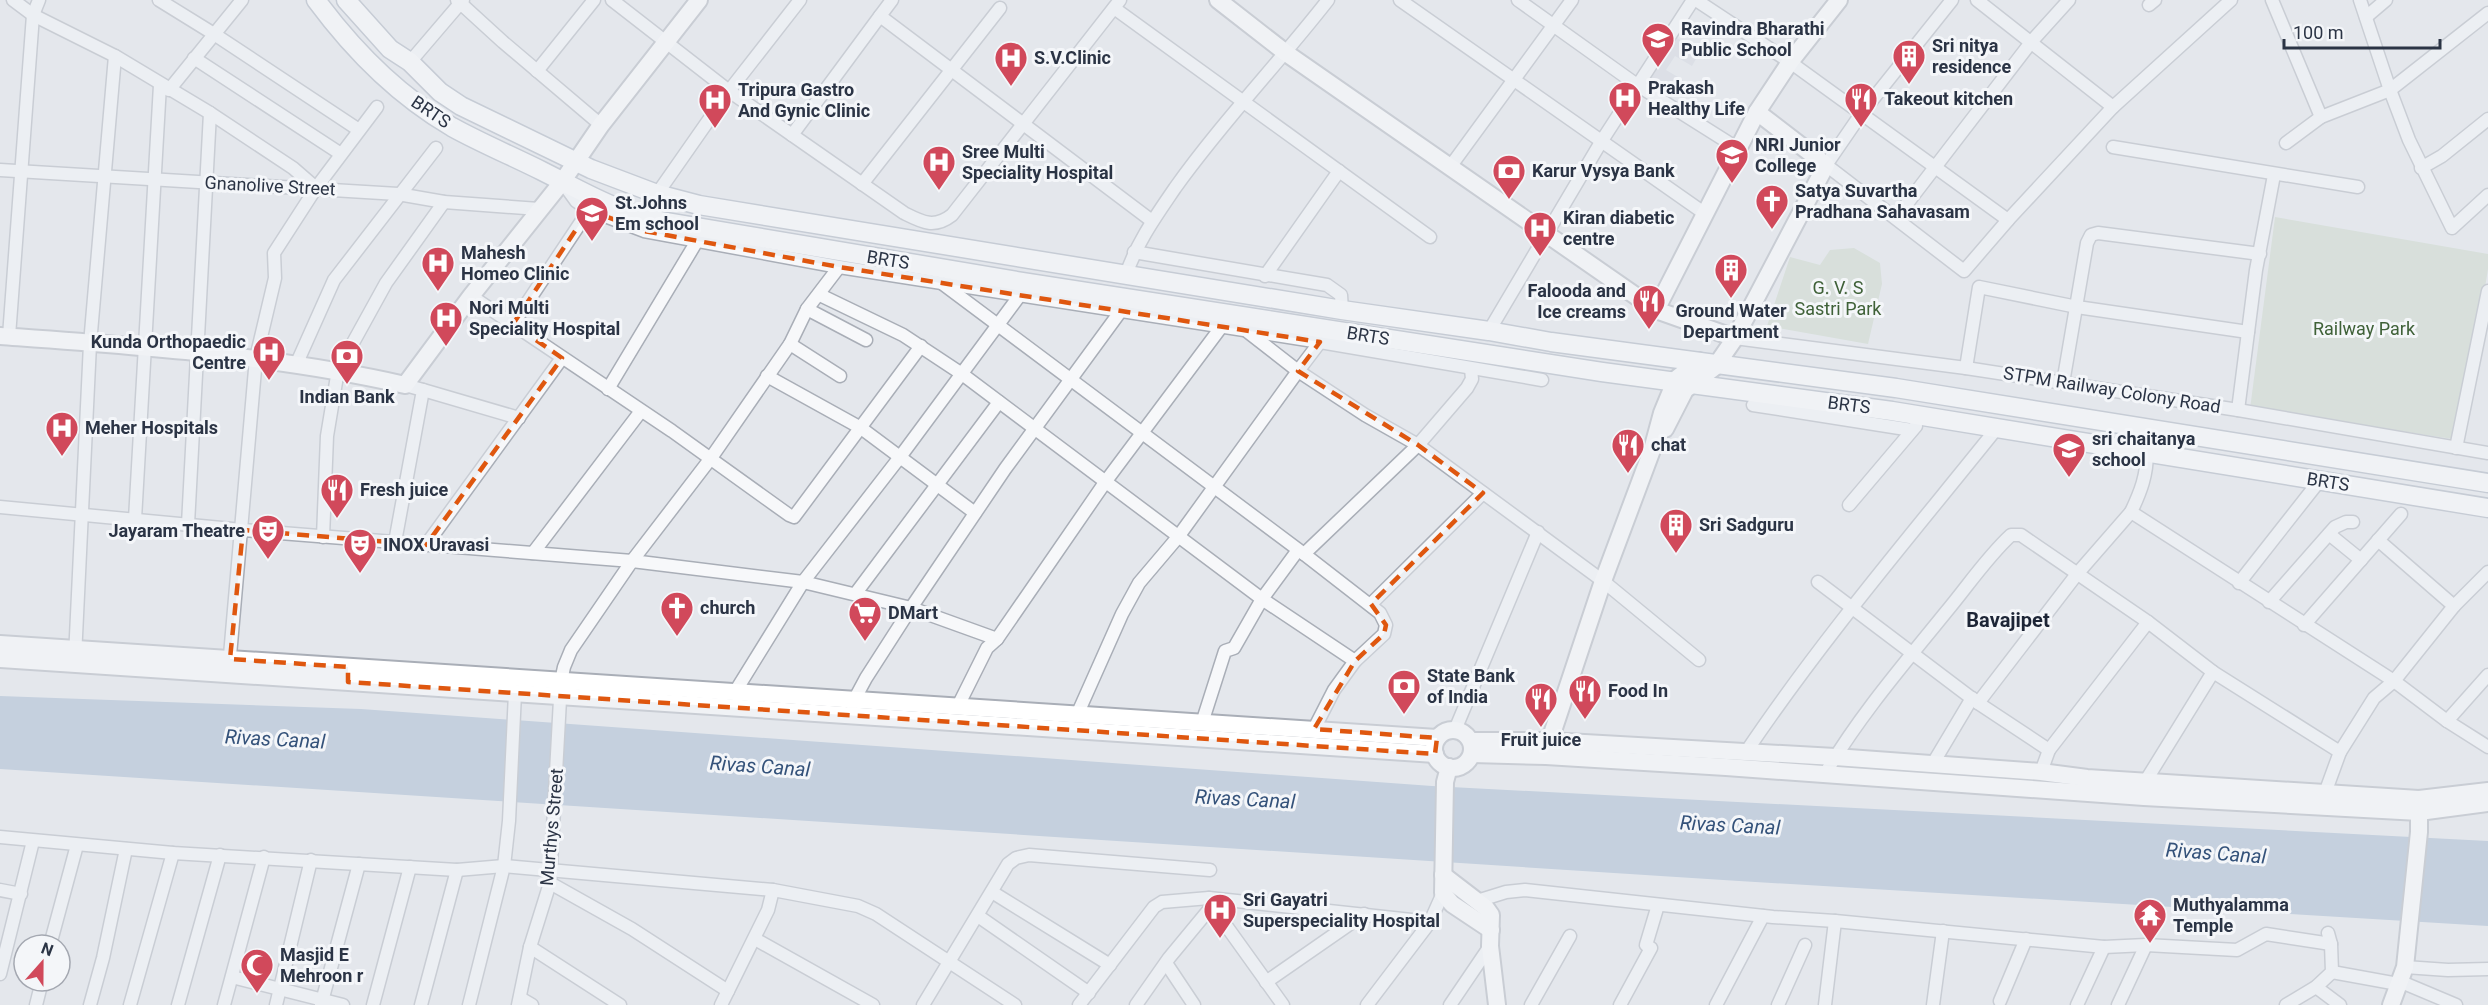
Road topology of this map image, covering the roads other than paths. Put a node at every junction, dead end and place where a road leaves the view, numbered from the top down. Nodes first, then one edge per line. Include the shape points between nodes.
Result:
1 (13, 0) edge
2 (39, 0) edge
3 (159, 0) edge
4 (315, 0) edge
5 (346, 0) edge
6 (594, 0) edge
7 (612, 0) edge
8 (699, 0) edge
9 (800, 0) edge
10 (892, 0) edge
11 (1218, 0) edge
12 (1328, 0) edge
13 (1400, 0) edge
14 (1518, 0) edge
15 (1572, 0) edge
16 (1694, 0) edge
17 (1839, 0) edge
18 (1952, 0) edge
19 (1977, 0) edge
20 (2069, 0) edge
21 (2231, 0) edge
22 (2272, 0) edge
23 (2360, 0) edge
24 (2386, 0) edge
25 (461, 1) edge
26 (237, 2) edge
27 (1117, 4) edge
28 (1000, 8) dead end
29 (2488, 13) edge
30 (33, 15) junction
31 (880, 16) junction
32 (2366, 17) junction
33 (1553, 26) junction
34 (214, 34) junction
35 (2032, 41) junction
36 (667, 42) junction
37 (1286, 53) junction
38 (115, 56) junction
39 (194, 58) junction
40 (410, 62) junction
41 (1790, 62) junction
42 (950, 69) junction
43 (537, 71) junction
44 (1513, 81) junction
45 (1637, 85) junction
46 (165, 87) junction
47 (2390, 90) junction
48 (729, 91) junction
49 (1242, 101) junction
50 (377, 107) dead end
51 (2114, 107) junction
52 (1757, 112) junction
53 (210, 113) junction
54 (1861, 114) junction
55 (2321, 117) junction
56 (2488, 119) edge
57 (602, 125) junction
58 (1024, 126) junction
59 (359, 130) junction
60 (792, 135) junction
61 (1601, 142) junction
62 (2286, 143) dead end
63 (2113, 147) dead end
64 (436, 148) dead end
65 (1737, 148) junction
66 (341, 154) junction
67 (577, 162) junction
68 (1826, 165) junction
69 (1450, 167) junction
70 (1935, 167) junction
71 (2421, 168) junction
72 (0, 170) edge
73 (22, 171) junction
74 (1339, 171) junction
75 (106, 175) junction
76 (2274, 175) junction
77 (156, 178) junction
78 (562, 182) junction
79 (206, 184) junction
80 (862, 184) junction
81 (2358, 187) dead end
82 (316, 188) junction
83 (398, 194) junction
84 (657, 194) junction
85 (2488, 195) edge
86 (444, 202) junction
87 (540, 209) junction
88 (589, 210) junction
89 (1704, 213) junction
90 (1896, 218) junction
91 (2008, 220) junction
92 (1152, 221) junction
93 (1545, 234) junction
94 (1430, 237) dead end
95 (697, 241) junction
96 (1134, 252) junction
97 (2260, 254) junction
98 (839, 267) junction
99 (1126, 275) junction
100 (1265, 276) junction
101 (941, 283) junction
102 (2488, 291) edge
103 (820, 295) junction
104 (1020, 295) junction
105 (471, 296) junction
106 (2077, 307) junction
107 (807, 309) junction
108 (1342, 310) junction
109 (1656, 310) junction
110 (1120, 312) junction
111 (513, 324) junction
112 (998, 326) junction
113 (1221, 326) junction
114 (1247, 331) junction
115 (1489, 331) junction
116 (2248, 332) junction
117 (5, 336) edge
118 (1735, 338) junction
119 (866, 340) dead end
120 (1320, 342) junction
121 (90, 344) junction
122 (790, 344) junction
123 (921, 346) junction
124 (144, 348) junction
125 (198, 351) junction
126 (256, 358) junction
127 (562, 358) junction
128 (1699, 361) junction
129 (1718, 363) junction
130 (296, 365) junction
131 (1966, 368) junction
132 (1471, 369) junction
133 (338, 370) junction
134 (1298, 370) junction
135 (962, 374) junction
136 (767, 376) junction
137 (840, 376) dead end
138 (1070, 380) junction
139 (1542, 380) dead end
140 (1682, 383) junction
141 (2063, 383) junction
142 (405, 385) junction
143 (608, 389) junction
144 (423, 390) junction
145 (999, 402) junction
146 (1753, 405) dead end
147 (2238, 410) junction
148 (641, 411) junction
149 (1924, 416) junction
150 (519, 418) junction
151 (861, 428) junction
152 (1035, 428) junction
153 (1997, 428) junction
154 (1912, 430) junction
155 (1141, 434) junction
156 (1418, 445) junction
157 (2456, 448) junction
158 (2147, 452) junction
159 (2488, 453) edge
160 (711, 458) junction
161 (900, 458) junction
162 (2320, 480) junction
163 (1106, 481) junction
164 (2488, 483) edge
165 (936, 485) junction
166 (1214, 487) junction
167 (1483, 493) junction
168 (1849, 505) dead end
169 (0, 507) edge
170 (2488, 508) edge
171 (0, 512) edge
172 (2131, 512) junction
173 (975, 513) junction
174 (82, 514) junction
175 (2401, 514) dead end
176 (135, 519) junction
177 (2353, 522) dead end
178 (188, 524) junction
179 (243, 530) junction
180 (1538, 532) junction
181 (2329, 534) junction
182 (323, 537) junction
183 (1178, 537) junction
184 (2378, 540) junction
185 (395, 542) junction
186 (426, 545) junction
187 (1301, 552) junction
188 (533, 553) junction
189 (2361, 560) junction
190 (632, 561) junction
191 (2488, 572) edge
192 (2077, 574) junction
193 (1603, 581) junction
194 (803, 582) junction
195 (1818, 582) dead end
196 (2239, 583) junction
197 (856, 593) junction
198 (1262, 599) junction
199 (2269, 602) junction
200 (1371, 604) junction
201 (2454, 606) junction
202 (911, 608) junction
203 (1853, 609) junction
204 (2148, 622) junction
205 (2304, 625) junction
206 (997, 639) junction
207 (0, 644) edge
208 (1912, 654) junction
209 (75, 657) junction
210 (0, 659) edge
211 (1699, 660) dead end
212 (1354, 661) junction
213 (230, 667) junction
214 (2213, 672) junction
215 (348, 675) junction
216 (2488, 675) edge
217 (2394, 681) junction
218 (561, 689) junction
219 (735, 693) junction
220 (514, 697) junction
221 (1975, 700) junction
222 (851, 707) junction
223 (957, 708) junction
224 (1077, 715) junction
225 (2447, 721) junction
226 (1202, 723) junction
227 (1314, 729) junction
228 (1455, 730) junction
229 (1436, 746) junction
230 (2488, 747) edge
231 (1471, 748) junction
232 (1548, 748) junction
233 (2049, 750) junction
234 (1746, 752) junction
235 (2340, 752) junction
236 (1835, 757) junction
237 (1932, 765) junction
238 (2041, 772) junction
239 (1825, 774) junction
240 (1447, 775) junction
241 (2145, 782) junction
242 (2488, 791) edge
243 (2325, 793) junction
244 (2488, 803) edge
245 (2419, 805) junction
246 (0, 837) edge
247 (33, 841) junction
248 (77, 845) junction
249 (126, 849) junction
250 (173, 852) junction
251 (220, 855) junction
252 (264, 857) junction
253 (310, 860) junction
254 (359, 864) junction
255 (504, 866) junction
256 (410, 867) junction
257 (551, 869) junction
258 (457, 870) junction
259 (1210, 870) dead end
260 (1443, 872) junction
261 (550, 883) junction
262 (0, 890) edge
263 (773, 890) junction
264 (992, 892) junction
265 (1443, 893) junction
266 (21, 894) junction
267 (1478, 901) junction
268 (1210, 902) junction
269 (1658, 905) junction
270 (1364, 914) junction
271 (978, 916) junction
272 (1763, 916) junction
273 (1835, 921) junction
274 (0, 922) edge
275 (1430, 922) junction
276 (13, 925) junction
277 (1943, 932) junction
278 (53, 933) edge
279 (1570, 936) dead end
280 (1491, 938) junction
281 (755, 939) junction
282 (2026, 939) junction
283 (1805, 945) dead end
284 (2146, 945) junction
285 (530, 947) junction
286 (2104, 947) junction
287 (951, 961) junction
288 (1166, 963) junction
289 (1110, 965) junction
290 (2488, 969) edge
291 (0, 972) edge
292 (2332, 972) junction
293 (232, 977) junction
294 (2401, 978) junction
295 (1266, 982) junction
296 (2316, 987) junction
297 (279, 990) junction
298 (728, 991) junction
299 (1089, 993) junction
300 (2000, 1001) dead end
301 (321, 1002) edge
302 (519, 1002) edge
303 (1142, 1002) edge
304 (2082, 1003) edge
305 (90, 1005) edge
306 (130, 1005) edge
307 (178, 1005) edge
308 (225, 1005) edge
309 (276, 1005) edge
310 (343, 1005) edge
311 (373, 1005) edge
312 (421, 1005) edge
313 (469, 1005) edge
314 (532, 1005) edge
315 (620, 1005) edge
316 (721, 1005) edge
317 (873, 1005) edge
318 (924, 1005) edge
319 (1015, 1005) edge
320 (1079, 1005) edge
321 (1194, 1005) edge
322 (1283, 1005) edge
323 (1367, 1005) edge
324 (1450, 1005) edge
325 (1497, 1005) edge
326 (1531, 1005) edge
327 (1620, 1005) edge
328 (1716, 1005) edge
329 (1778, 1005) edge
330 (1825, 1005) edge
331 (1933, 1005) edge
332 (2118, 1005) edge
333 (2286, 1005) edge
334 (2340, 1005) edge
335 (2391, 1005) edge
336 (2456, 1005) edge

1 - 30 street
2 - 30 street
3 - 34 street
4 - 78 main road, BRTS via 372,67 426,110
5 - 40 main road via 390,50
6 - 43 street
7 - 36 street
8 - 36 street
9 - 48 street
10 - 31 street
11 - 37 street
12 - 37 street
13 - 44 street
14 - 33 street
15 - 33 street
16 - 41 street
16 - 45 street
17 - 41 street
18 - 54 street
19 - 35 street
20 - 35 street
21 - 51 street
22 - 55 street
23 - 32 street
24 - 32 street
25 - 40 street
25 - 43 street
26 - 34 street
27 - 49 street
27 - 58 street
28 - 42 street
29 - 47 street
30 - 38 street
30 - 73 street
31 - 42 street
31 - 60 street
32 - 47 street
33 - 44 street
33 - 45 street
34 - 39 street
34 - 59 street
35 - 51 street
35 - 70 street
36 - 48 street
36 - 57 street
37 - 49 street
37 - 69 street
38 - 46 street
38 - 75 street
39 - 46 street
39 - 66 street
40 - 67 main road via 440,92 461,106
41 - 52 street
41 - 54 street
42 - 58 street
42 - 80 street
43 - 57 street
44 - 61 street
44 - 69 street
45 - 61 street
45 - 65 street
46 - 53 street
46 - 77 street
47 - 55 street
47 - 71 street
48 - 60 street
48 - 84 street
49 - 74 street
49 - 92 street
50 - 59 street
51 - 91 street
52 - 65 street
52 - 68 street
53 - 79 street
53 - 82 street via 293,168
54 - 68 street
54 - 70 street
55 - 62 street
56 - 71 street
57 - 67 street
58 - 80 street via 952,216 936,225 904,213
58 - 92 street
59 - 66 street
60 - 80 street
61 - 89 street
61 - 93 street
63 - 76 street
64 - 83 street
65 - 89 street
66 - 82 street
67 - 78 street
67 - 84 main road
68 - 90 street
68 - 118 street
69 - 93 street
70 - 90 street
70 - 91 street
71 - 85 street via 2452,228
72 - 73 street, Gnanolive Street
73 - 75 street, Gnanolive Street
73 - 117 street
74 - 94 street
74 - 100 street
75 - 77 street, Gnanolive Street
75 - 121 street
76 - 81 street
76 - 97 street
77 - 79 street, Gnanolive Street
77 - 124 street
78 - 87 street
78 - 88 street via 575,200
78 - 140 main road, BRTS via 635,215 705,230
79 - 82 street, Gnanolive Street
79 - 125 street
82 - 83 street, Gnanolive Street
82 - 126 street via 274,253 275,278
83 - 86 street, Gnanolive Street
83 - 130 street via 334,280
84 - 99 main road via 718,209
86 - 87 street, Gnanolive Street
86 - 133 street via 386,283
87 - 105 street
88 - 95 street via 644,231
88 - 111 street
89 - 109 street
90 - 91 street via 1964,272
92 - 96 street
93 - 109 street
93 - 115 street
95 - 98 street
95 - 143 street
96 - 99 street
96 - 100 street
97 - 106 street via 2091,235
97 - 116 street
98 - 101 street
98 - 103 street, Murthys Street
99 - 108 main road
100 - 108 street via 1327,285 1341,296
101 - 104 street
101 - 112 street
102 - 157 street
103 - 107 street, Murthys Street
103 - 123 street
104 - 110 street
104 - 112 street
105 - 111 street
105 - 142 street
106 - 116 street
106 - 131 street via 1979,287
106 - 141 street
107 - 119 street
107 - 122 street, Murthys Street
108 - 115 main road
109 - 118 street
110 - 113 street
110 - 138 street
111 - 127 street
112 - 135 street
112 - 138 street
113 - 114 street
113 - 155 street
114 - 120 street
114 - 134 street
115 - 128 main road
116 - 147 street
117 - 121 street
118 - 129 street
118 - 131 street, STPM Railway Colony Road
120 - 132 street
120 - 134 street
121 - 124 street
121 - 174 street
122 - 136 street, Murthys Street
122 - 137 street
123 - 135 street
123 - 151 street
124 - 125 street
124 - 176 street
125 - 126 street
125 - 178 street
126 - 130 street
126 - 179 street
127 - 143 street
127 - 150 street
128 - 129 main road
128 - 140 street via 1681,372
129 - 140 street
129 - 164 main road
130 - 133 street
131 - 141 street, STPM Railway Colony Road
132 - 139 street
132 - 156 street via 1472,379 1467,388
133 - 142 street
133 - 182 street via 327,436
134 - 156 street
134 - 166 street
135 - 145 street
135 - 161 street
136 - 151 street
136 - 160 street, Murthys Street
138 - 152 street
138 - 155 street
140 - 149 main road, BRTS
140 - 193 street via 1682,394 1652,450
141 - 147 street, STPM Railway Colony Road
142 - 144 street
143 - 148 street
144 - 150 street
144 - 185 street
145 - 152 street
145 - 165 street
146 - 154 street
147 - 157 street, STPM Railway Colony Road
148 - 160 street
148 - 188 street
149 - 153 main road, BRTS
149 - 154 street
150 - 186 street
151 - 160 street via 794,517
151 - 161 street
152 - 163 street
152 - 173 street
153 - 158 main road, BRTS
153 - 203 street
154 - 168 street
155 - 163 street
155 - 166 street
156 - 167 street
156 - 187 street
157 - 159 street, STPM Railway Colony Road
158 - 162 main road, BRTS
158 - 172 street via 2143,489
160 - 190 street, Murthys Street
161 - 165 street
161 - 194 street
162 - 170 main road, BRTS
162 - 196 street
163 - 183 street
163 - 206 street
165 - 173 street
165 - 197 street
166 - 183 street
166 - 187 street
167 - 180 street
167 - 200 street
169 - 171 street
169 - 174 street
172 - 192 street
172 - 196 street
173 - 202 street
174 - 176 street
174 - 209 street
175 - 184 street
176 - 178 street
177 - 181 street via 2340,524
178 - 179 street
179 - 182 street
179 - 213 street
180 - 193 street
180 - 228 street
181 - 189 street
181 - 199 street
182 - 185 street
183 - 198 street
183 - 224 street via 1139,583
184 - 189 street
184 - 201 street
185 - 186 street
186 - 188 street
187 - 198 street
187 - 200 street
188 - 190 street
189 - 205 street
190 - 194 street
190 - 218 street, Murthys Street via 571,650
191 - 201 street
192 - 204 street
192 - 208 street via 2021,535 2011,535
192 - 221 street
193 - 211 street
193 - 232 street
194 - 197 street
194 - 219 street
195 - 203 street
196 - 199 street
197 - 202 street
198 - 212 street
198 - 226 street via 1234,648 1226,651
199 - 205 street
200 - 212 street via 1386,625 1384,634
201 - 217 street
202 - 206 street
202 - 222 street
203 - 208 street
203 - 234 street
204 - 214 street
204 - 233 street
205 - 217 street
206 - 223 street via 987,648
207 - 209 street
208 - 221 street
208 - 236 street
209 - 210 street
209 - 213 street
212 - 227 street
213 - 215 street
214 - 235 street
214 - 241 street
215 - 218 street
215 - 220 street
216 - 225 street
217 - 225 street
217 - 235 street via 2374,698
218 - 219 street
218 - 220 street
218 - 222 street
218 - 257 street, Murthys Street
219 - 222 street
220 - 255 street
221 - 233 street
221 - 237 street
222 - 223 street
222 - 229 street via 1310,747
223 - 224 street
224 - 226 street
225 - 230 street
226 - 227 street
227 - 229 street
228 - 229 street via 1446,731
228 - 231 street via 1463,733
229 - 240 street
231 - 232 street
231 - 240 street via 1465,764
232 - 234 street
232 - 239 street
233 - 238 street
234 - 236 street
235 - 243 street
236 - 237 street
236 - 239 street
237 - 238 street
238 - 241 street
239 - 245 street via 2155,797
240 - 260 street
241 - 243 street
242 - 245 street
243 - 245 street
244 - 245 street
245 - 294 street via 2408,948
246 - 247 street
247 - 248 street
247 - 266 street
248 - 249 street
248 - 278 street
249 - 250 street
249 - 305 street
250 - 251 street
250 - 306 street
251 - 252 street
251 - 307 street
252 - 253 street
252 - 293 street
253 - 254 street
253 - 297 street
254 - 256 street
254 - 301 street
255 - 257 street
255 - 258 street
255 - 313 street
256 - 258 street
256 - 311 street
257 - 261 street, Murthys Street
257 - 263 street
258 - 312 street
259 - 264 street via 1029,855 1008,864
260 - 265 street
260 - 267 street
261 - 285 street, Murthys Street
261 - 298 street via 632,929
262 - 266 street
263 - 281 street
263 - 287 street via 858,906
264 - 271 street
264 - 289 street
265 - 275 street
265 - 280 street
266 - 276 street
267 - 269 street via 1525,890
267 - 280 street via 1491,915
268 - 270 street
268 - 288 street
268 - 289 street via 1162,902 1154,907
268 - 295 street
269 - 272 street
269 - 327 street via 1649,946
270 - 275 street
270 - 295 street
271 - 287 street
271 - 299 street
272 - 273 street
272 - 328 street
273 - 277 street
273 - 330 street
274 - 276 street
275 - 323 street
276 - 291 street
277 - 282 street
277 - 331 street
279 - 326 street
280 - 324 street
280 - 325 street
281 - 298 street
281 - 317 street
282 - 286 street
282 - 300 street
283 - 329 street
284 - 286 street
284 - 292 street via 2237,950 2265,934 2330,939
284 - 332 street
285 - 302 street, Murthys Street
285 - 315 street
286 - 304 street
287 - 318 street
287 - 319 street
288 - 303 street
288 - 321 street
289 - 299 street
290 - 294 street via 2448,970
292 - 294 street
292 - 296 street
293 - 297 street
293 - 308 street
294 - 335 street
294 - 336 street
295 - 322 street
296 - 333 street
296 - 334 street
297 - 301 street
297 - 309 street
298 - 316 street
299 - 320 street
301 - 310 street
302 - 314 street

